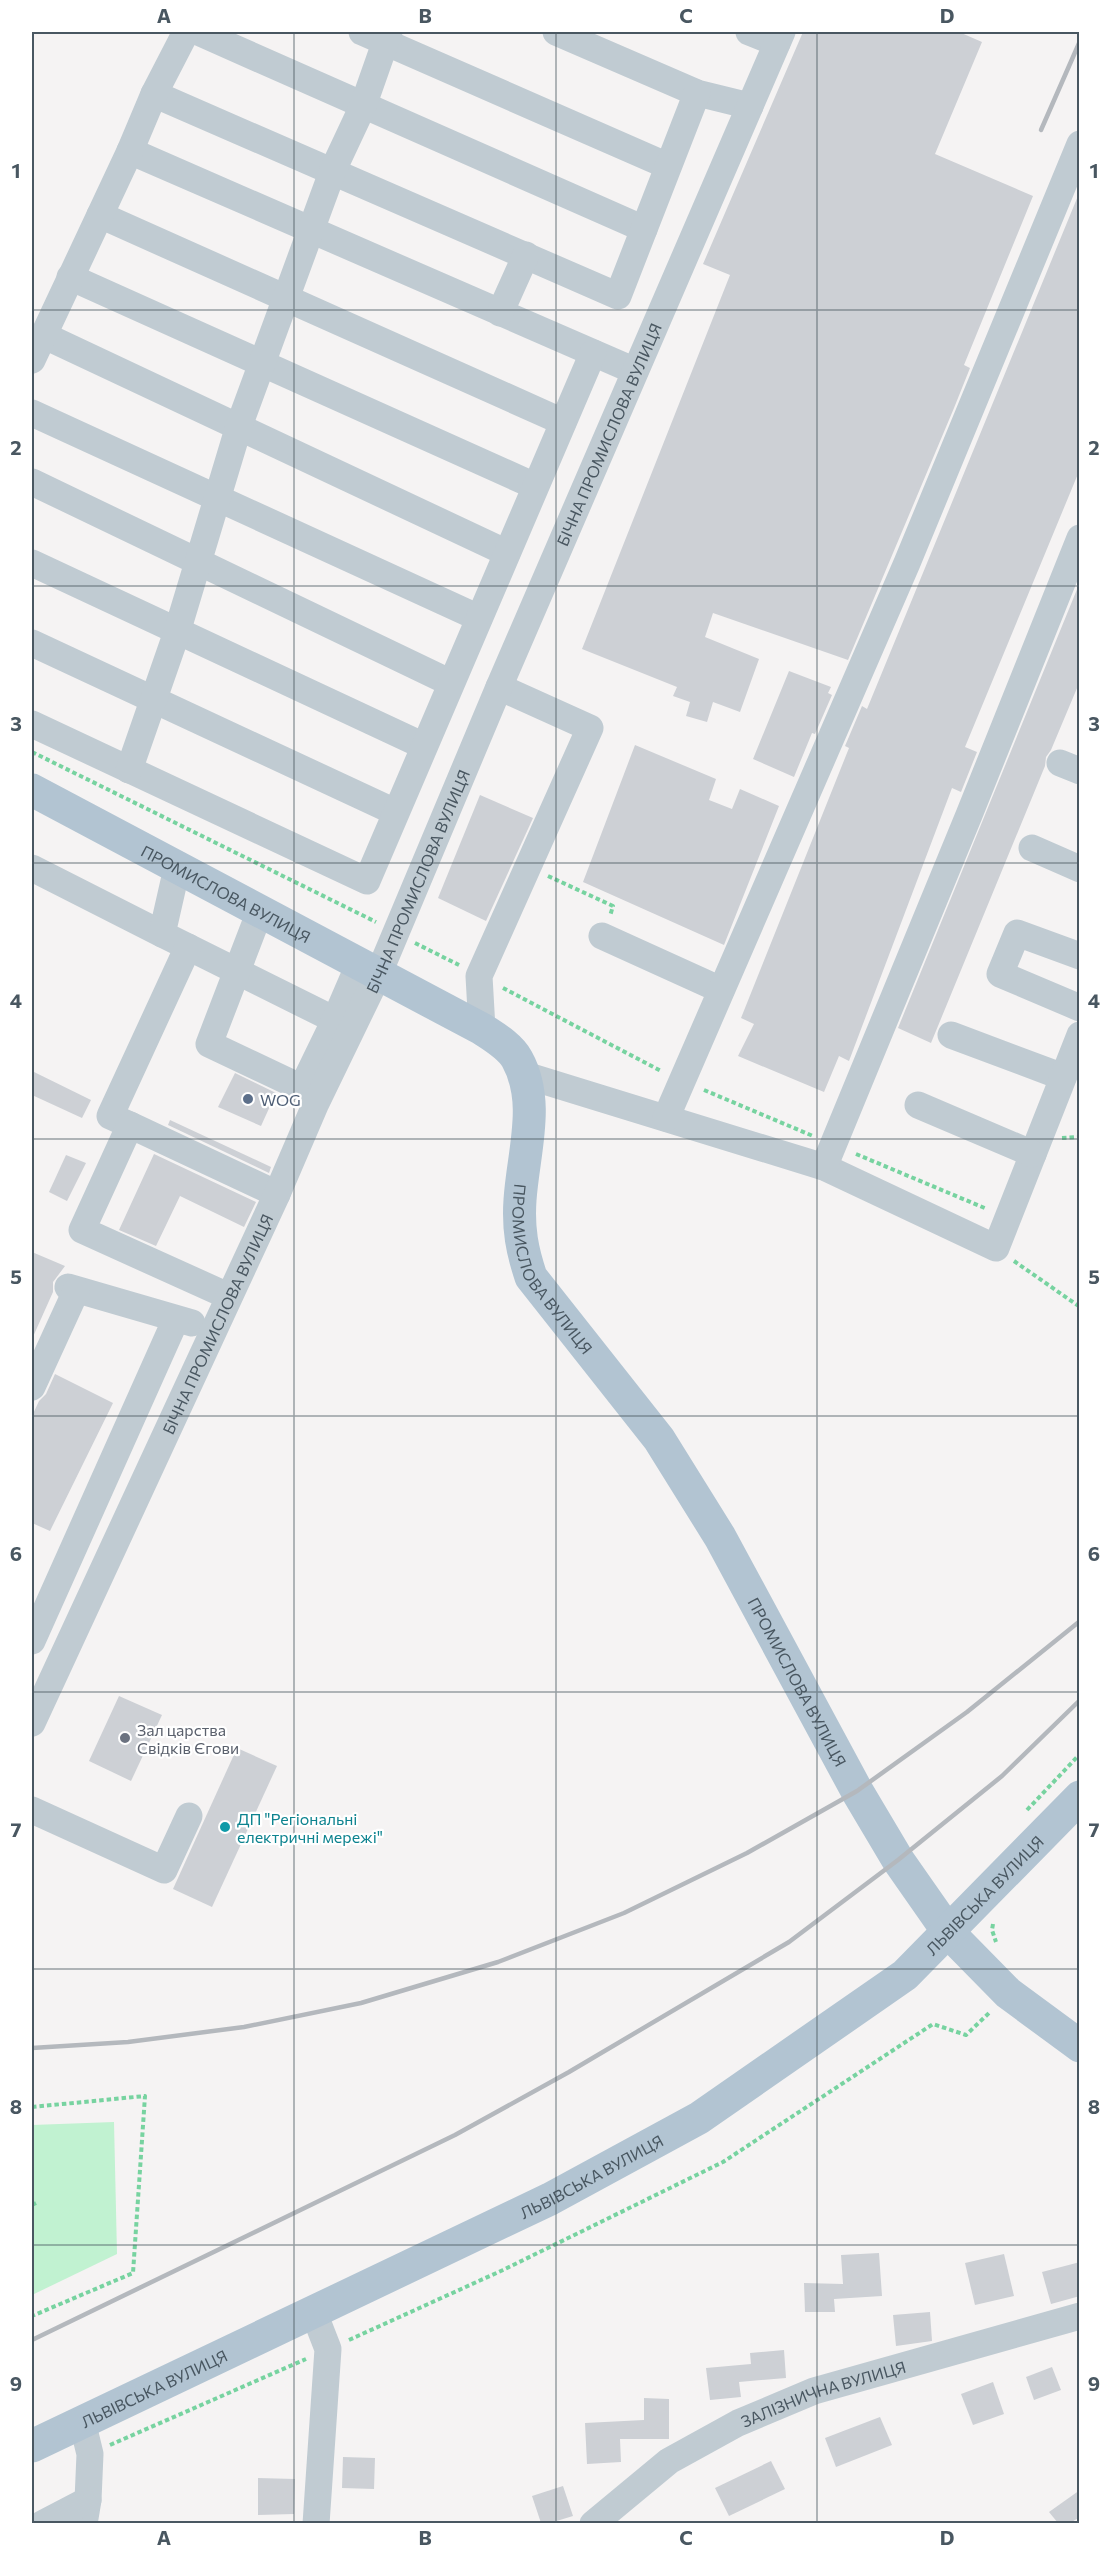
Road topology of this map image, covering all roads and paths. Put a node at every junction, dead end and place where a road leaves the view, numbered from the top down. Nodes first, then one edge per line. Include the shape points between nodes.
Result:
1 (186, 32) edge
2 (198, 32) edge
3 (556, 32) edge
4 (749, 32) edge
5 (379, 35) edge
6 (779, 37) edge
7 (697, 93) junction
8 (154, 94) junction
9 (363, 106) junction
10 (750, 106) junction
11 (1080, 144) edge
12 (130, 151) junction
13 (668, 166) junction
14 (333, 170) junction
15 (100, 215) junction
16 (644, 229) junction
17 (312, 230) junction
18 (526, 255) junction
19 (70, 277) junction
20 (285, 299) junction
21 (500, 312) junction
22 (43, 335) junction
23 (593, 352) junction
24 (32, 360) edge
25 (262, 365) junction
26 (636, 371) junction
27 (32, 413) edge
28 (563, 422) junction
29 (239, 426) junction
30 (32, 482) edge
31 (536, 486) junction
32 (217, 498) junction
33 (1080, 538) edge
34 (507, 553) junction
35 (32, 563) edge
36 (196, 563) junction
37 (479, 618) junction
38 (177, 632) junction
39 (32, 643) edge
40 (451, 683) junction
41 (499, 687) junction
42 (153, 700) junction
43 (32, 724) edge
44 (424, 746) junction
45 (129, 770) junction
46 (32, 790) edge
47 (395, 812) junction
48 (1032, 848) dead end
49 (529, 867) junction
50 (32, 868) edge
51 (177, 868) junction
52 (1080, 869) edge
53 (260, 911) junction
54 (162, 934) junction
55 (602, 936) joint
56 (188, 947) junction
57 (1080, 956) edge
58 (369, 968) junction
59 (236, 972) junction
60 (721, 990) junction
61 (1080, 1008) edge
62 (335, 1020) junction
63 (482, 1029) junction
64 (951, 1035) dead end
65 (1080, 1035) edge
66 (525, 1075) junction
67 (1063, 1077) junction
68 (918, 1105) dead end
69 (666, 1118) junction
70 (130, 1125) junction
71 (1033, 1154) junction
72 (824, 1167) junction
73 (277, 1194) junction
74 (996, 1248) junction
75 (228, 1296) junction
76 (1080, 1307) edge
77 (176, 1319) junction
78 (213, 1329) junction
79 (32, 1387) edge
80 (32, 1641) edge
81 (32, 1648) edge
82 (61, 1660) junction
83 (32, 1723) edge
84 (1080, 1797) edge
85 (32, 1810) edge
86 (189, 1816) dead end
87 (994, 1920) dead end
88 (949, 1933) junction
89 (999, 1951) dead end
90 (999, 2004) dead end
91 (1080, 2046) edge
92 (32, 2107) edge
93 (314, 2313) junction
94 (32, 2316) edge
95 (1080, 2316) edge
96 (328, 2349) junction
97 (82, 2421) junction
98 (32, 2446) edge
99 (90, 2454) junction
100 (86, 2512) edge
101 (42, 2523) edge
102 (316, 2523) edge
103 (593, 2523) edge

1 - 8 street
2 - 9 street
3 - 7 street
4 - 6 street
5 - 9 street
5 - 13 street
6 - 10 street, БІЧНА ПРОМИСЛОВА ВУЛИЦЯ
7 - 10 street
7 - 13 street
8 - 12 street
8 - 14 street
9 - 14 street
9 - 16 street
10 - 26 street, БІЧНА ПРОМИСЛОВА ВУЛИЦЯ
11 - 60 street via 907,563
12 - 15 street
12 - 17 street
13 - 16 street
14 - 17 street
14 - 18 street
15 - 19 street
15 - 20 street
16 - 18 street via 618,296
17 - 20 street
17 - 21 street
18 - 21 street
19 - 22 street
19 - 25 street
20 - 25 street
20 - 28 street
21 - 23 street
22 - 24 street
22 - 29 street
23 - 26 street
23 - 28 street
25 - 29 street
25 - 31 street
26 - 41 street, БІЧНА ПРОМИСЛОВА ВУЛИЦЯ
27 - 32 street
28 - 31 street
29 - 32 street
29 - 34 street
30 - 36 street
31 - 34 street
32 - 36 street
32 - 37 street
33 - 72 street
34 - 37 street
35 - 38 street
36 - 38 street
36 - 40 street
37 - 40 street
38 - 42 street
38 - 44 street
39 - 42 street
40 - 44 street
41 - 49 street via 590,728
41 - 58 street, БІЧНА ПРОМИСЛОВА ВУЛИЦЯ
42 - 45 street
42 - 47 street
43 - 45 street
44 - 47 street
45 - 47 street via 367,881
46 - 51 main road, ПРОМИСЛОВА ВУЛИЦЯ
48 - 52 street
49 - 55 path via 614,906
49 - 63 street via 479,976
50 - 54 street
51 - 53 main road, ПРОМИСЛОВА ВУЛИЦЯ
51 - 54 street
53 - 58 main road, ПРОМИСЛОВА ВУЛИЦЯ
53 - 59 street
54 - 56 street
55 - 60 street
56 - 59 street
56 - 70 street via 110,1116
57 - 61 street via 1017,933 1000,974
58 - 62 street
58 - 63 main road, ПРОМИСЛОВА ВУЛИЦЯ
58 - 73 street, БІЧНА ПРОМИСЛОВА ВУЛИЦЯ
59 - 62 street
59 - 62 street via 209,1044 298,1098
60 - 69 street
63 - 66 main road, ПРОМИСЛОВА ВУЛИЦЯ via 516,1056
64 - 67 street
65 - 67 street
66 - 69 street
66 - 88 main road, ПРОМИСЛОВА ВУЛИЦЯ via 530,1114 520,1202 520,1244 531,1277 659,1439 720,1537 857,1791 898,1860
67 - 71 street
68 - 71 street
69 - 72 street
70 - 73 street
70 - 75 street via 82,1230
71 - 74 street
72 - 74 street
73 - 75 street, БІЧНА ПРОМИСЛОВА ВУЛИЦЯ
74 - 76 path
75 - 78 street, БІЧНА ПРОМИСЛОВА ВУЛИЦЯ
77 - 78 street
77 - 79 street via 72,1289
77 - 80 street
78 - 82 street, БІЧНА ПРОМИСЛОВА ВУЛИЦЯ
81 - 82 street
82 - 83 street, БІЧНА ПРОМИСЛОВА ВУЛИЦЯ
84 - 88 main road, ЛЬВІВСЬКА ВУЛИЦЯ
85 - 86 street via 165,1870
87 - 89 path via 992,1930
88 - 91 main road, ПРОМИСЛОВА ВУЛИЦЯ via 1008,1993
88 - 93 main road, ЛЬВІВСЬКА ВУЛИЦЯ via 905,1975 699,2118 550,2199
90 - 96 path via 966,2035 933,2024 723,2162 503,2270
92 - 94 path via 145,2096 133,2273
93 - 96 street
93 - 97 main road, ЛЬВІВСЬКА ВУЛИЦЯ
95 - 103 street, ЗАЛІЗНИЧНА ВУЛИЦЯ via 814,2391 749,2418 669,2461
96 - 99 path
96 - 102 street
97 - 98 main road, ЛЬВІВСЬКА ВУЛИЦЯ
97 - 99 street
99 - 100 street
100 - 101 street

